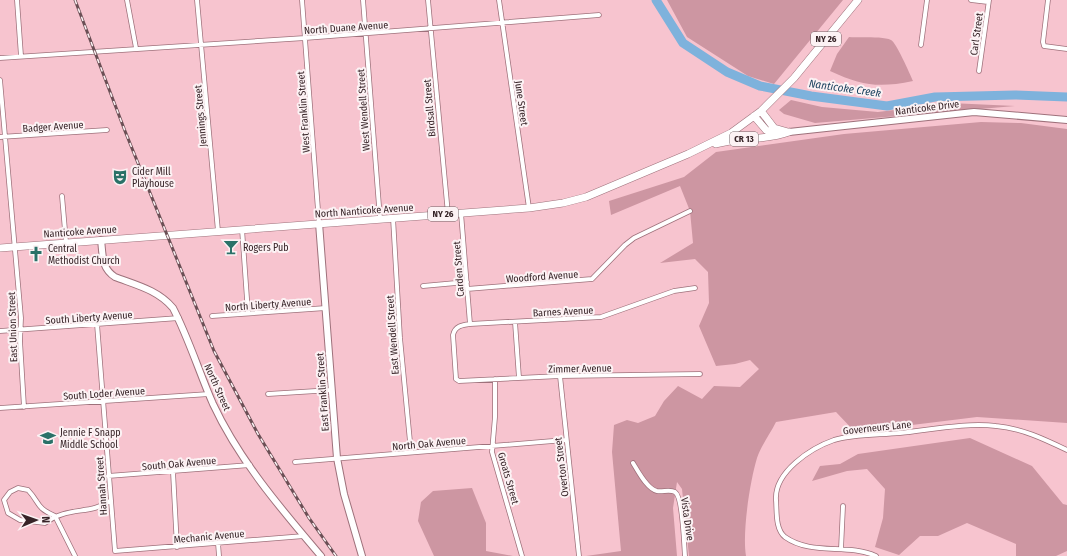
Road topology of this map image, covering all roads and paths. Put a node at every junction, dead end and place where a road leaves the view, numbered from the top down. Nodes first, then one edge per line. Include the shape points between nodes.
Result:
1 (17, 0) edge
2 (127, 0) edge
3 (197, 0) edge
4 (302, 0) edge
5 (363, 0) edge
6 (428, 0) edge
7 (499, 0) edge
8 (858, 0) edge
9 (927, 0) edge
10 (971, 0) edge
11 (1048, 0) edge
12 (989, 1) edge
13 (599, 15) dead end
14 (503, 23) junction
15 (430, 28) junction
16 (366, 33) junction
17 (305, 38) junction
18 (202, 45) junction
19 (922, 45) dead end
20 (136, 48) junction
21 (1065, 49) edge
22 (21, 56) junction
23 (0, 58) edge
24 (979, 71) dead end
25 (0, 80) edge
26 (761, 111) junction
27 (754, 116) junction
28 (1067, 120) edge
29 (107, 130) dead end
30 (789, 132) junction
31 (779, 136) junction
32 (2, 137) edge
33 (700, 149) junction
34 (62, 196) dead end
35 (529, 208) junction
36 (690, 210) dead end
37 (461, 213) junction
38 (448, 214) junction
39 (393, 218) junction
40 (380, 219) junction
41 (319, 224) junction
42 (242, 229) junction
43 (218, 231) junction
44 (162, 235) joint
45 (101, 240) junction
46 (66, 242) junction
47 (16, 246) junction
48 (0, 248) edge
49 (467, 282) junction
50 (423, 286) dead end
51 (694, 288) dead end
52 (467, 289) junction
53 (326, 308) junction
54 (248, 313) junction
55 (212, 316) dead end
56 (179, 318) junction
57 (515, 322) junction
58 (97, 324) junction
59 (470, 324) junction
60 (20, 329) junction
61 (0, 331) edge
62 (700, 374) dead end
63 (560, 376) junction
64 (519, 378) junction
65 (495, 379) junction
66 (459, 381) joint
67 (332, 390) junction
68 (209, 394) junction
69 (268, 394) dead end
70 (103, 402) junction
71 (24, 407) junction
72 (0, 408) edge
73 (565, 440) junction
74 (492, 446) junction
75 (1067, 450) edge
76 (411, 452) junction
77 (337, 458) junction
78 (295, 462) dead end
79 (633, 463) dead end
80 (250, 465) junction
81 (173, 472) junction
82 (108, 476) junction
83 (110, 501) junction
84 (843, 506) dead end
85 (55, 516) junction
86 (304, 536) junction
87 (218, 543) junction
88 (177, 547) junction
89 (841, 549) junction
90 (115, 551) joint
91 (75, 556) edge
92 (219, 556) edge
93 (320, 556) edge
94 (362, 556) edge
95 (522, 556) edge
96 (579, 556) edge
97 (685, 556) edge
98 (876, 556) edge

1 - 22 street
2 - 20 street
3 - 18 street, Jennings Street
4 - 17 street, West Franklin Street
5 - 16 street, West Wendell Street
6 - 15 street, Birdsall Street
7 - 14 street, June Street
8 - 26 main road, NY 26 via 794,78
9 - 19 street
10 - 12 street
11 - 21 street via 1044,46
12 - 24 street, Carl Street
13 - 14 street, North Duane Avenue
14 - 15 street, North Duane Avenue
14 - 35 street, June Street
15 - 16 street, North Duane Avenue
15 - 38 street, Birdsall Street
16 - 17 street, North Duane Avenue
16 - 40 street, West Wendell Street
17 - 18 street, North Duane Avenue
17 - 41 street, West Franklin Street
18 - 20 street, North Duane Avenue
18 - 43 street, Jennings Street
20 - 22 street, North Duane Avenue
22 - 23 street, North Duane Avenue
25 - 32 street, East Union Street
26 - 27 main road, NY 26
26 - 30 main road, CR 13 via 774,128
27 - 31 main road, CR 13 via 770,133
27 - 33 main road, NY 26 via 732,133
28 - 30 street, Nanticoke Drive / CR 13 via 974,112
29 - 32 street, Badger Avenue
30 - 31 main road, CR 13
31 - 33 main road, CR 13 via 724,142
32 - 47 street, East Union Street
33 - 35 main road, North Nanticoke Avenue / NY 26 via 586,196 563,203
34 - 46 street
35 - 37 main road, North Nanticoke Avenue / NY 26
36 - 52 street, Woodford Avenue via 634,238 592,279
37 - 38 main road, North Nanticoke Avenue / NY 26
37 - 49 street, Carden Street
38 - 39 main road, North Nanticoke Avenue / NY 26
39 - 40 main road, North Nanticoke Avenue / NY 26
39 - 76 street, East Wendell Street via 400,338
40 - 41 main road, North Nanticoke Avenue / NY 26
41 - 42 main road, North Nanticoke Avenue / NY 26
41 - 53 street, East Franklin Street
42 - 43 main road, North Nanticoke Avenue / NY 26
42 - 54 street
43 - 44 main road, North Nanticoke Avenue / NY 26
44 - 45 main road, Nanticoke Avenue / NY 26
45 - 46 main road, Nanticoke Avenue / NY 26
45 - 56 street, North Street via 103,262 109,273 157,292 165,298
46 - 47 main road, Nanticoke Avenue / NY 26
47 - 48 main road, Nanticoke Avenue / NY 26
47 - 60 street, East Union Street
49 - 50 street
49 - 52 street, Carden Street
51 - 57 street, Barnes Avenue via 674,291 601,317
52 - 59 street, Carden Street
53 - 54 street, North Liberty Avenue
53 - 67 street, East Franklin Street
54 - 55 street, North Liberty Avenue
56 - 58 street, South Liberty Avenue
56 - 68 street, North Street
57 - 59 street, Barnes Avenue
57 - 64 street
58 - 60 street, South Liberty Avenue
58 - 70 street, Hannah Street
59 - 66 street, Barnes Avenue via 454,330 453,335 456,379
60 - 61 street, South Liberty Avenue
60 - 71 street, East Union Street
62 - 63 street, Zimmer Avenue
63 - 64 street, Zimmer Avenue
63 - 73 street, Overton Street
64 - 65 street, Zimmer Avenue
65 - 66 street, Zimmer Avenue
65 - 74 street, Groats Street
67 - 69 street
67 - 77 street, East Franklin Street
68 - 70 street, South Loder Avenue
68 - 80 street, North Street via 224,424
70 - 71 street, South Loder Avenue
70 - 82 street, Hannah Street
71 - 72 street, South Loder Avenue
73 - 74 street, North Oak Avenue
73 - 96 street, Overton Street
74 - 76 street, North Oak Avenue
74 - 95 street, Groats Street
75 - 89 street, Governeurs Lane via 1028,433 995,426 874,434 841,438 823,445 804,457 780,481 776,494 778,520 784,536 797,544
76 - 77 street, North Oak Avenue
77 - 78 street, North Oak Avenue
77 - 94 street, East Franklin Street via 344,494
79 - 97 street, Vista Drive via 652,488 677,494 681,509
80 - 81 street, South Oak Avenue
80 - 86 street, North Street via 283,512
81 - 82 street, South Oak Avenue
81 - 88 street
82 - 83 street, Hannah Street
83 - 85 street via 102,507
83 - 90 street, Hannah Street
84 - 89 street
85 - 85 street via 37,505 28,490 18,488 10,492 4,500 8,513 20,520 45,523
85 - 91 street
86 - 87 street, Mechanic Avenue
86 - 93 street, North Street
87 - 88 street, Mechanic Avenue
87 - 92 street
88 - 90 street, Mechanic Avenue
89 - 98 street, Governeurs Lane

